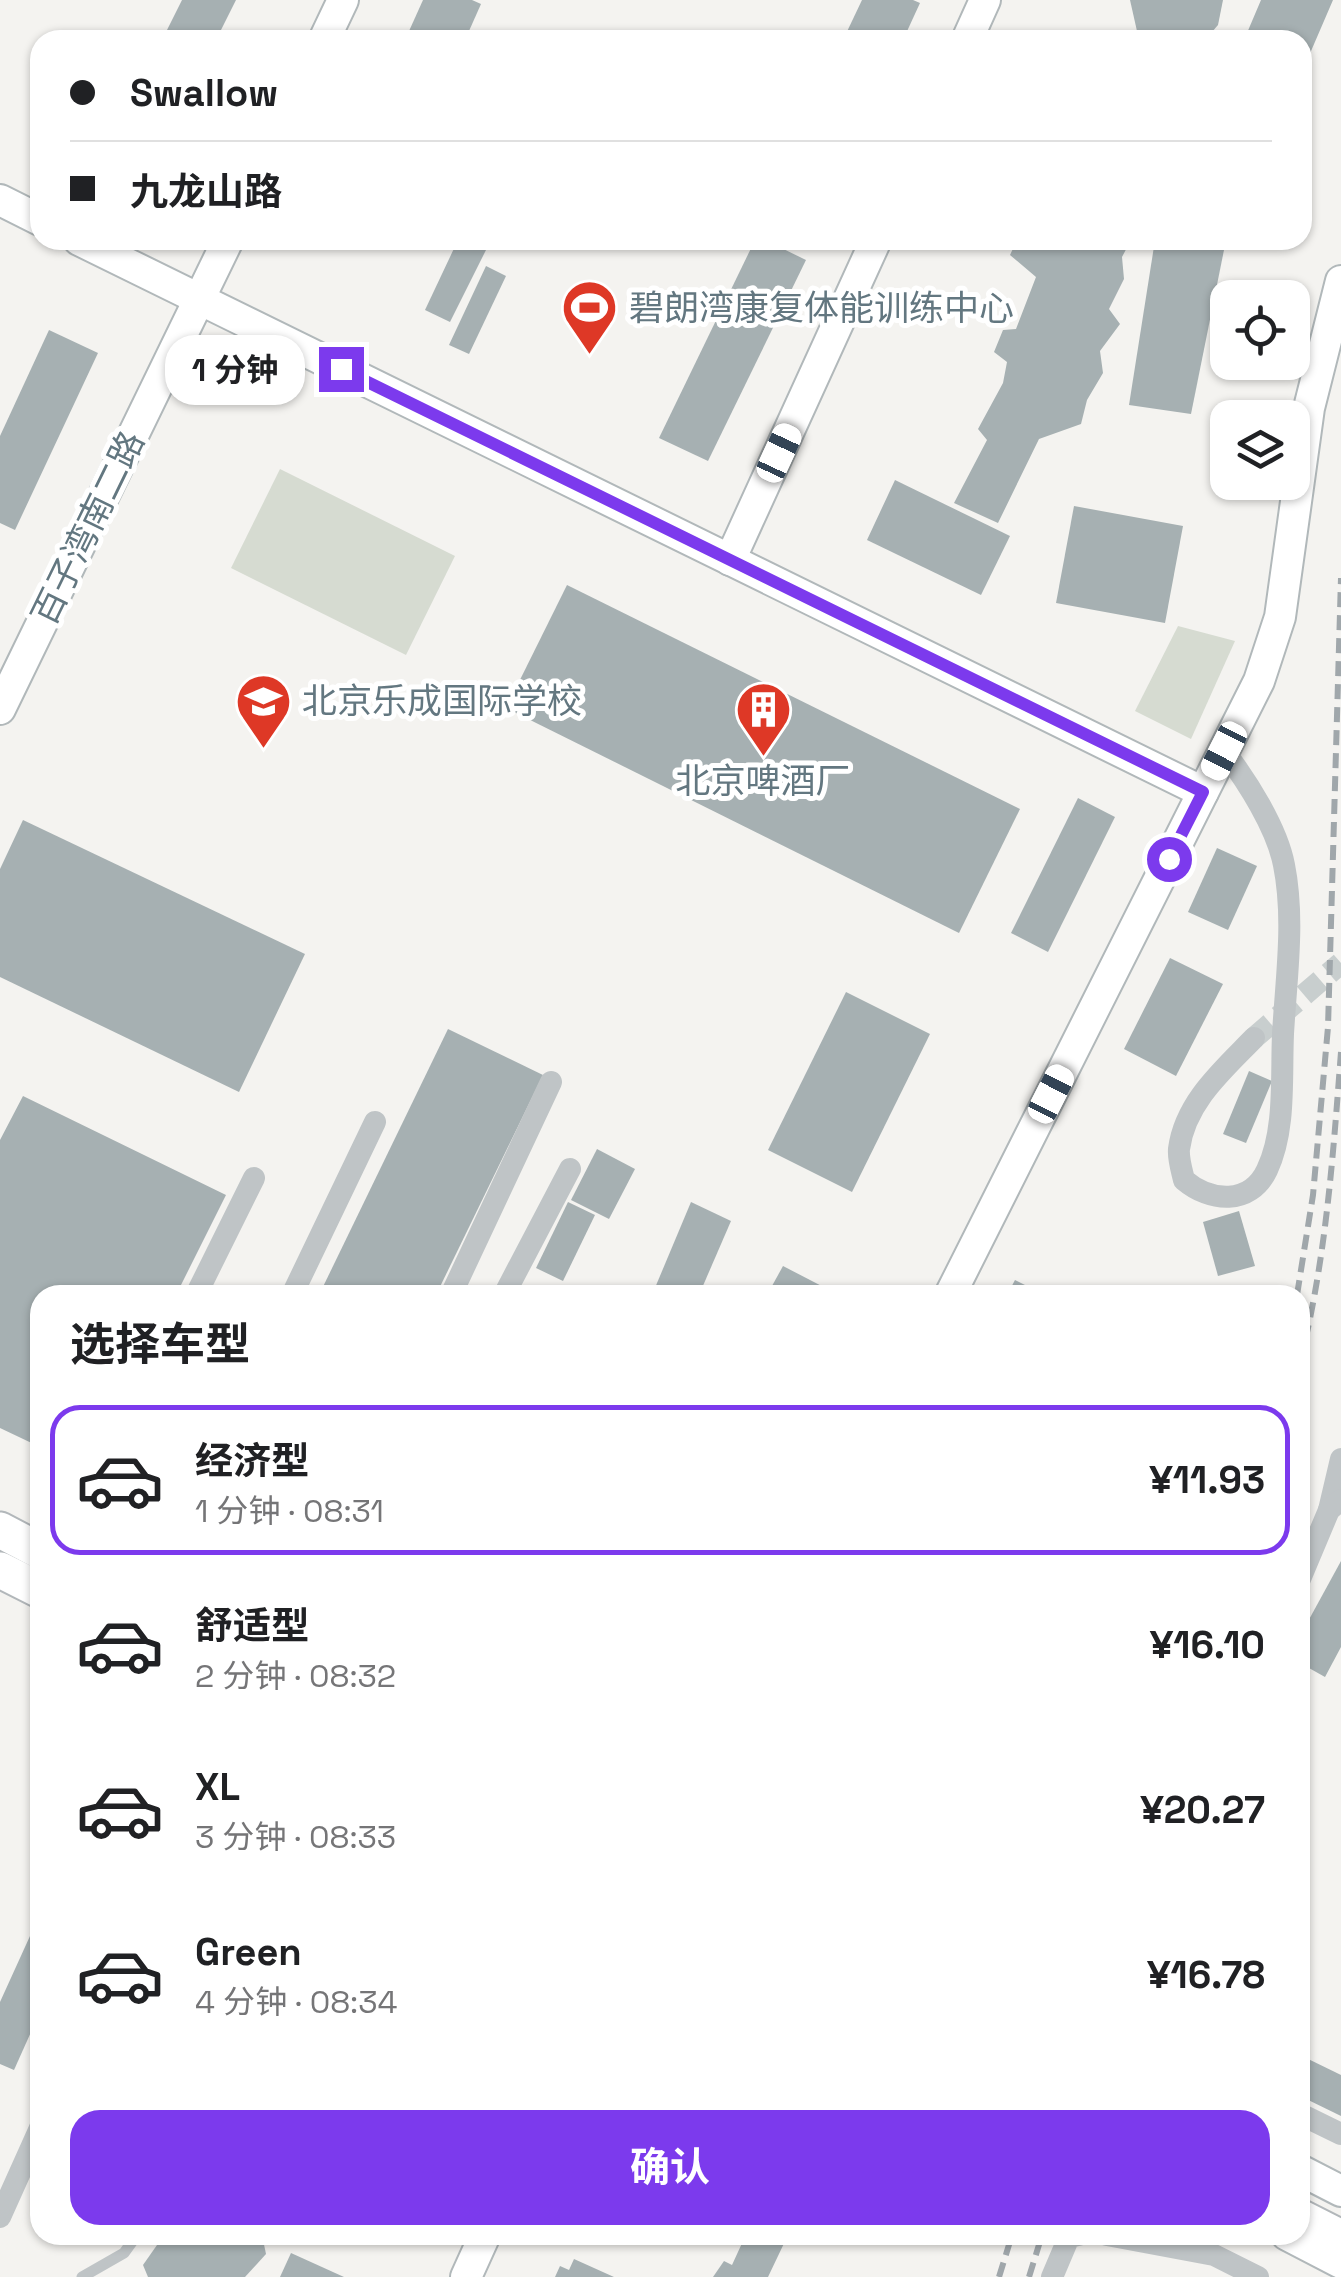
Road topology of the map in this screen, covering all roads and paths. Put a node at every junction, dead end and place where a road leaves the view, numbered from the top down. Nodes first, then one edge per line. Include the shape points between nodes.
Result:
1 (343, 0) edge
2 (985, 0) edge
3 (329, 30) edge
4 (972, 30) edge
5 (0, 200) edge
6 (30, 215) edge
7 (100, 250) edge
8 (223, 250) edge
9 (871, 250) edge
10 (1341, 281) edge
11 (199, 300) junction
12 (730, 560) junction
13 (0, 709) edge
14 (1224, 751) junction
15 (1203, 792) junction
16 (1254, 1038) tunnel mouth
17 (550, 1082) dead end
18 (375, 1122) dead end
19 (570, 1169) dead end
20 (254, 1178) dead end
21 (201, 1285) edge
22 (297, 1285) edge
23 (457, 1285) edge
24 (509, 1285) edge
25 (955, 1285) edge
26 (1341, 1458) edge
27 (1335, 1505) edge
28 (0, 1530) edge
29 (30, 1545) edge
30 (1310, 1558) edge
31 (0, 1570) edge
32 (30, 1585) edge
33 (1310, 2119) edge
34 (1341, 2134) edge
35 (30, 2154) edge
36 (1310, 2175) edge
37 (1341, 2190) edge
38 (1310, 2197) edge
39 (1341, 2212) edge
40 (0, 2218) edge
41 (1310, 2222) edge
42 (1341, 2238) edge
43 (130, 2245) edge
44 (480, 2245) edge
45 (1066, 2245) edge
46 (1160, 2245) edge
47 (1307, 2245) edge
48 (1341, 2262) edge
49 (82, 2277) edge
50 (466, 2277) edge
51 (1052, 2277) edge
52 (1258, 2277) edge

1 - 3 street
2 - 4 street
5 - 6 street
7 - 11 street
8 - 11 street, 百子湾南二路
9 - 12 street
10 - 14 street via 1309,408 1280,617
11 - 12 street
11 - 13 street, 百子湾南二路
12 - 15 street
14 - 15 street
14 - 16 street via 1251,787 1284,862 1289,914 1278,1137 1266,1173 1248,1192 1227,1199 1199,1193 1184,1180 1178,1151 1187,1123 1202,1092
15 - 25 street
17 - 23 street
18 - 22 street
19 - 24 street
20 - 21 street
26 - 27 street
27 - 30 street
28 - 29 main road
31 - 32 main road
33 - 34 street
35 - 40 street
36 - 37 street
38 - 39 main road
41 - 42 main road
43 - 49 lane
44 - 50 street
45 - 51 street
46 - 52 street via 1214,2255
47 - 48 street

